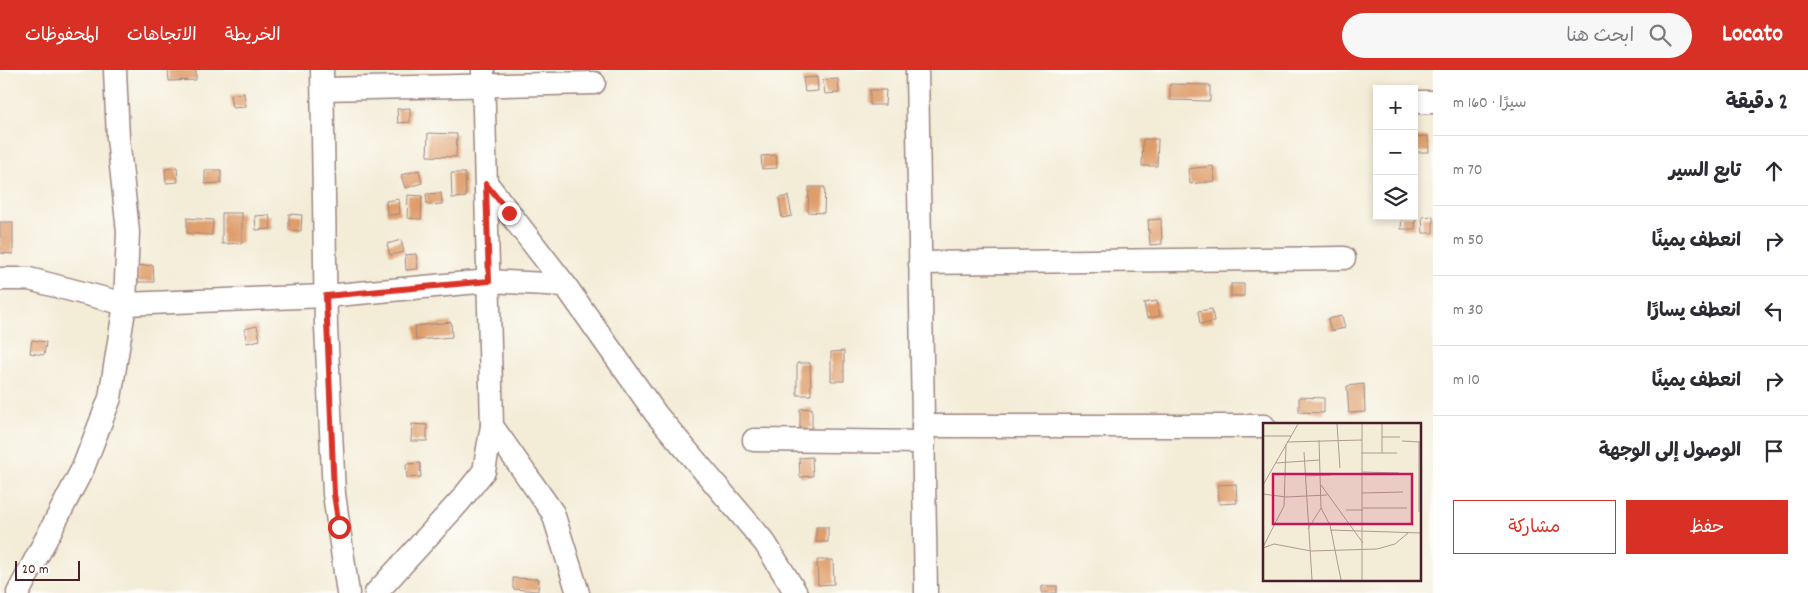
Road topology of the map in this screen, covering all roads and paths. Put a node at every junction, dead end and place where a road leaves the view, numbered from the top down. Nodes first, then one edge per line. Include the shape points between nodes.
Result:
1 (115, 70) edge
2 (917, 70) edge
3 (484, 78) edge
4 (322, 79) edge
5 (594, 83) dead end
6 (1418, 102) edge
7 (1433, 102) edge
8 (486, 184) junction
9 (1344, 258) dead end
10 (920, 263) junction
11 (0, 279) edge
12 (489, 281) junction
13 (565, 285) junction
14 (326, 296) junction
15 (125, 304) junction
16 (492, 426) junction
17 (1263, 426) edge
18 (923, 434) junction
19 (754, 440) dead end
20 (18, 593) edge
21 (348, 593) edge
22 (376, 593) edge
23 (578, 593) edge
24 (796, 593) edge
25 (926, 593) edge

1 - 15 street via 128,232
2 - 10 street
3 - 4 street
3 - 5 street
3 - 8 street
4 - 14 street
6 - 7 street
8 - 12 street
8 - 13 street
9 - 10 street
10 - 18 street
11 - 15 street via 29,279
12 - 13 street
12 - 14 street
12 - 16 street
13 - 24 street via 656,414 765,543
14 - 15 street
14 - 21 street via 334,494
15 - 20 street via 110,398 83,468
16 - 22 street via 484,471
16 - 23 street via 553,513
17 - 18 street
18 - 19 street
18 - 25 street

